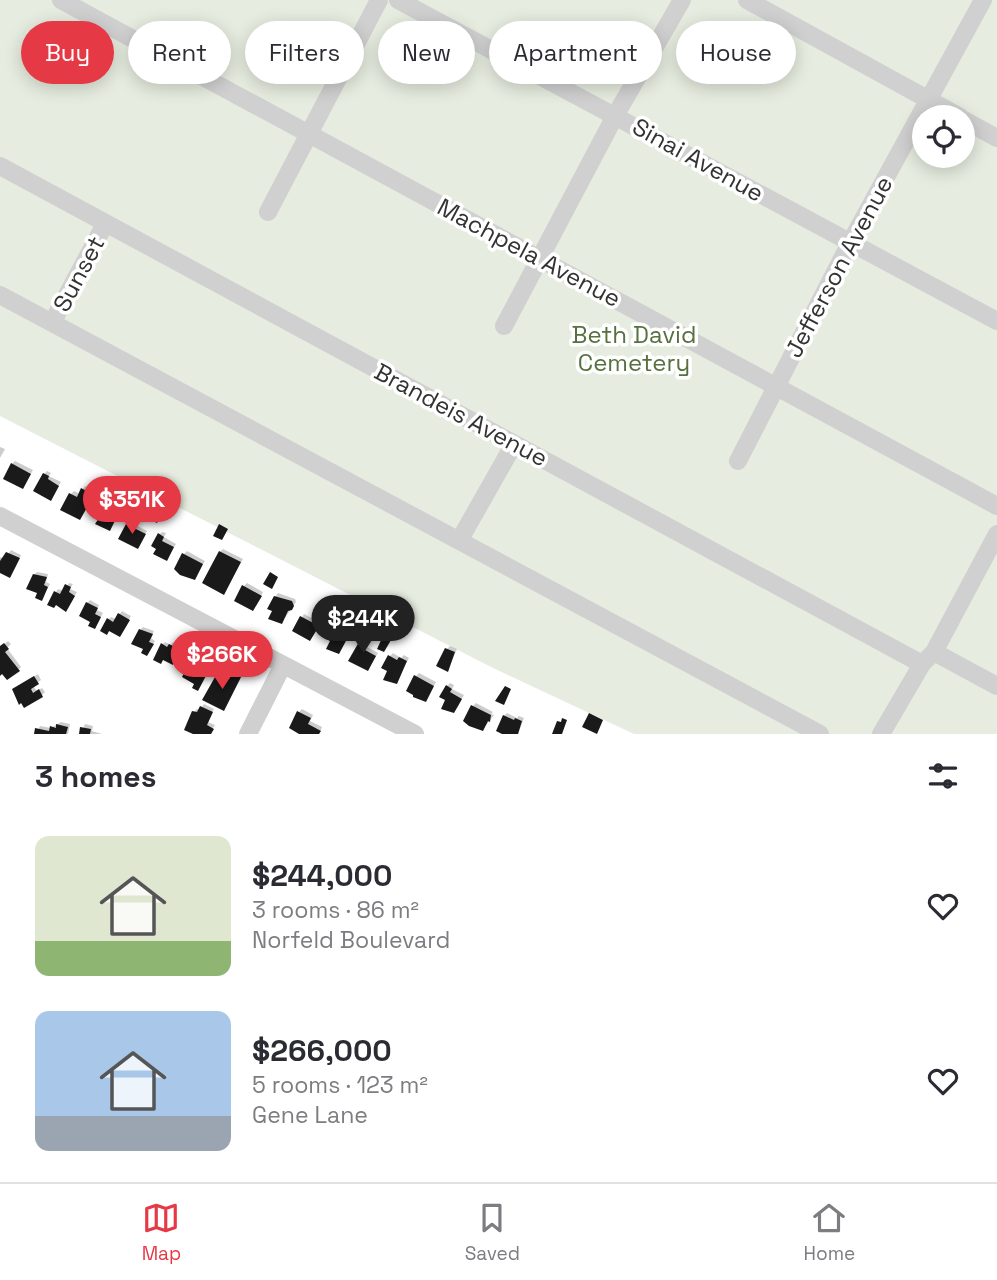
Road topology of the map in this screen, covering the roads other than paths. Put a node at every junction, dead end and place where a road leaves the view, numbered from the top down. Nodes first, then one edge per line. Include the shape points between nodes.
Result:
1 (379, 0) edge
2 (398, 0) edge
3 (682, 0) edge
4 (747, 0) edge
5 (983, 0) edge
6 (71, 2) edge
7 (928, 100) junction
8 (937, 105) edge
9 (615, 116) junction
10 (975, 126) edge
11 (309, 134) junction
12 (997, 138) edge
13 (0, 166) edge
14 (268, 212) dead end
15 (105, 224) junction
16 (850, 243) junction
17 (541, 259) junction
18 (0, 295) edge
19 (997, 321) edge
20 (52, 323) junction
21 (504, 326) dead end
22 (777, 386) junction
23 (514, 444) junction
24 (737, 461) dead end
25 (997, 506) edge
26 (0, 516) edge
27 (997, 534) edge
28 (459, 541) junction
29 (928, 658) junction
30 (284, 665) junction
31 (997, 686) edge
32 (248, 734) edge
33 (415, 734) edge
34 (820, 734) edge
35 (881, 734) edge

1 - 11 street
2 - 9 street, Sinai Avenue
3 - 9 street
4 - 7 street
5 - 7 street, Jefferson Avenue
6 - 11 street, Machpela Avenue
7 - 8 street
7 - 16 street, Jefferson Avenue
9 - 16 street, Sinai Avenue
9 - 17 street
10 - 12 street
11 - 14 street
11 - 17 street, Machpela Avenue
13 - 15 street, Brandeis Avenue
15 - 20 street, Sunset
15 - 23 street, Brandeis Avenue
16 - 19 street, Sinai Avenue
16 - 22 street, Jefferson Avenue
17 - 21 street
17 - 22 street, Machpela Avenue
18 - 20 street
20 - 28 street
22 - 24 street, Jefferson Avenue
22 - 25 street, Machpela Avenue
23 - 28 street
23 - 29 street, Brandeis Avenue
26 - 30 street
27 - 29 street
28 - 34 street
29 - 31 street, Brandeis Avenue
29 - 35 street
30 - 32 street
30 - 33 street

